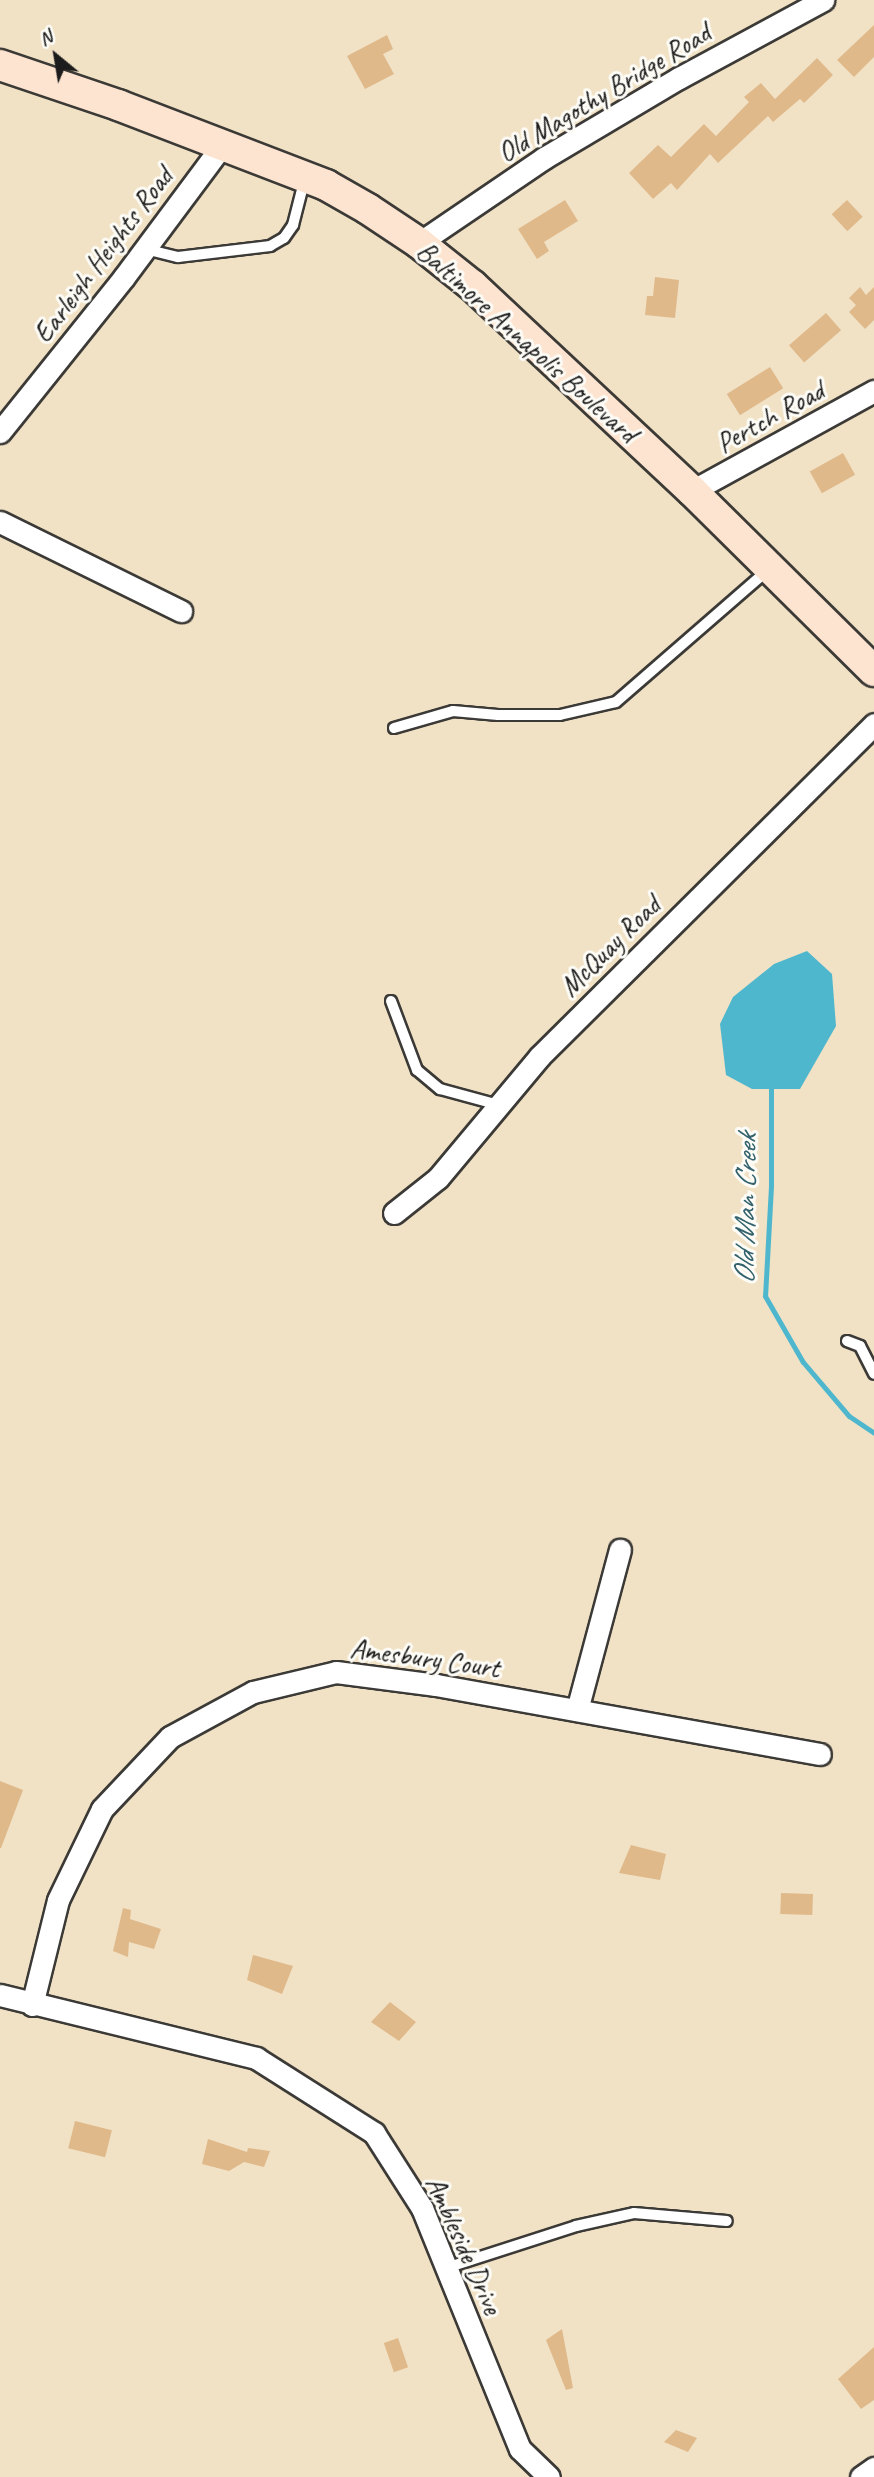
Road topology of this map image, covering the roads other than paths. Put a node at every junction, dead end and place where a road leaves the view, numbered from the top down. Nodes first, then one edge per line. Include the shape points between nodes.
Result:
1 (823, 0) edge
2 (0, 65) edge
3 (223, 144) junction
4 (305, 177) junction
5 (419, 243) junction
6 (145, 248) junction
7 (874, 391) edge
8 (0, 432) edge
9 (692, 491) junction
10 (0, 522) edge
11 (770, 568) junction
12 (181, 611) dead end
13 (874, 671) edge
14 (874, 724) edge
15 (394, 729) dead end
16 (391, 1001) dead end
17 (499, 1105) junction
18 (394, 1213) dead end
19 (847, 1342) dead end
20 (874, 1374) edge
21 (620, 1550) dead end
22 (577, 1710) junction
23 (820, 1754) dead end
24 (0, 1995) edge
25 (32, 2005) junction
26 (727, 2221) dead end
27 (446, 2268) junction
28 (874, 2468) edge
29 (549, 2477) edge
30 (860, 2477) edge

1 - 5 street, Old Magothy Bridge Road via 544,158
2 - 3 main road, Baltimore Annapolis Boulevard
3 - 4 main road, Baltimore Annapolis Boulevard
3 - 6 street, Earleigh Heights Road
4 - 5 main road, Baltimore Annapolis Boulevard via 368,208
4 - 6 lane via 293,225 284,238 270,246 178,257
5 - 9 main road, Baltimore Annapolis Boulevard via 474,286
6 - 8 street, Earleigh Heights Road
7 - 9 street, Pertch Road
9 - 11 main road, Baltimore Annapolis Boulevard
10 - 12 street
11 - 13 main road, Baltimore Annapolis Boulevard
11 - 15 lane via 617,702 560,715 453,711
14 - 17 street, McQuay Road via 540,1056
16 - 17 lane via 417,1070 440,1089
17 - 18 street, McQuay Road via 438,1178
19 - 20 lane via 860,1346
21 - 22 street
22 - 23 street, Amesbury Court
22 - 25 street, Amesbury Court via 336,1672 253,1692 170,1737 102,1810 58,1900
24 - 25 street, Ambleside Drive
25 - 27 street, Ambleside Drive via 256,2058 374,2133 422,2208
26 - 27 lane via 634,2213 576,2226
27 - 29 street, Ambleside Drive via 520,2449
28 - 30 street

